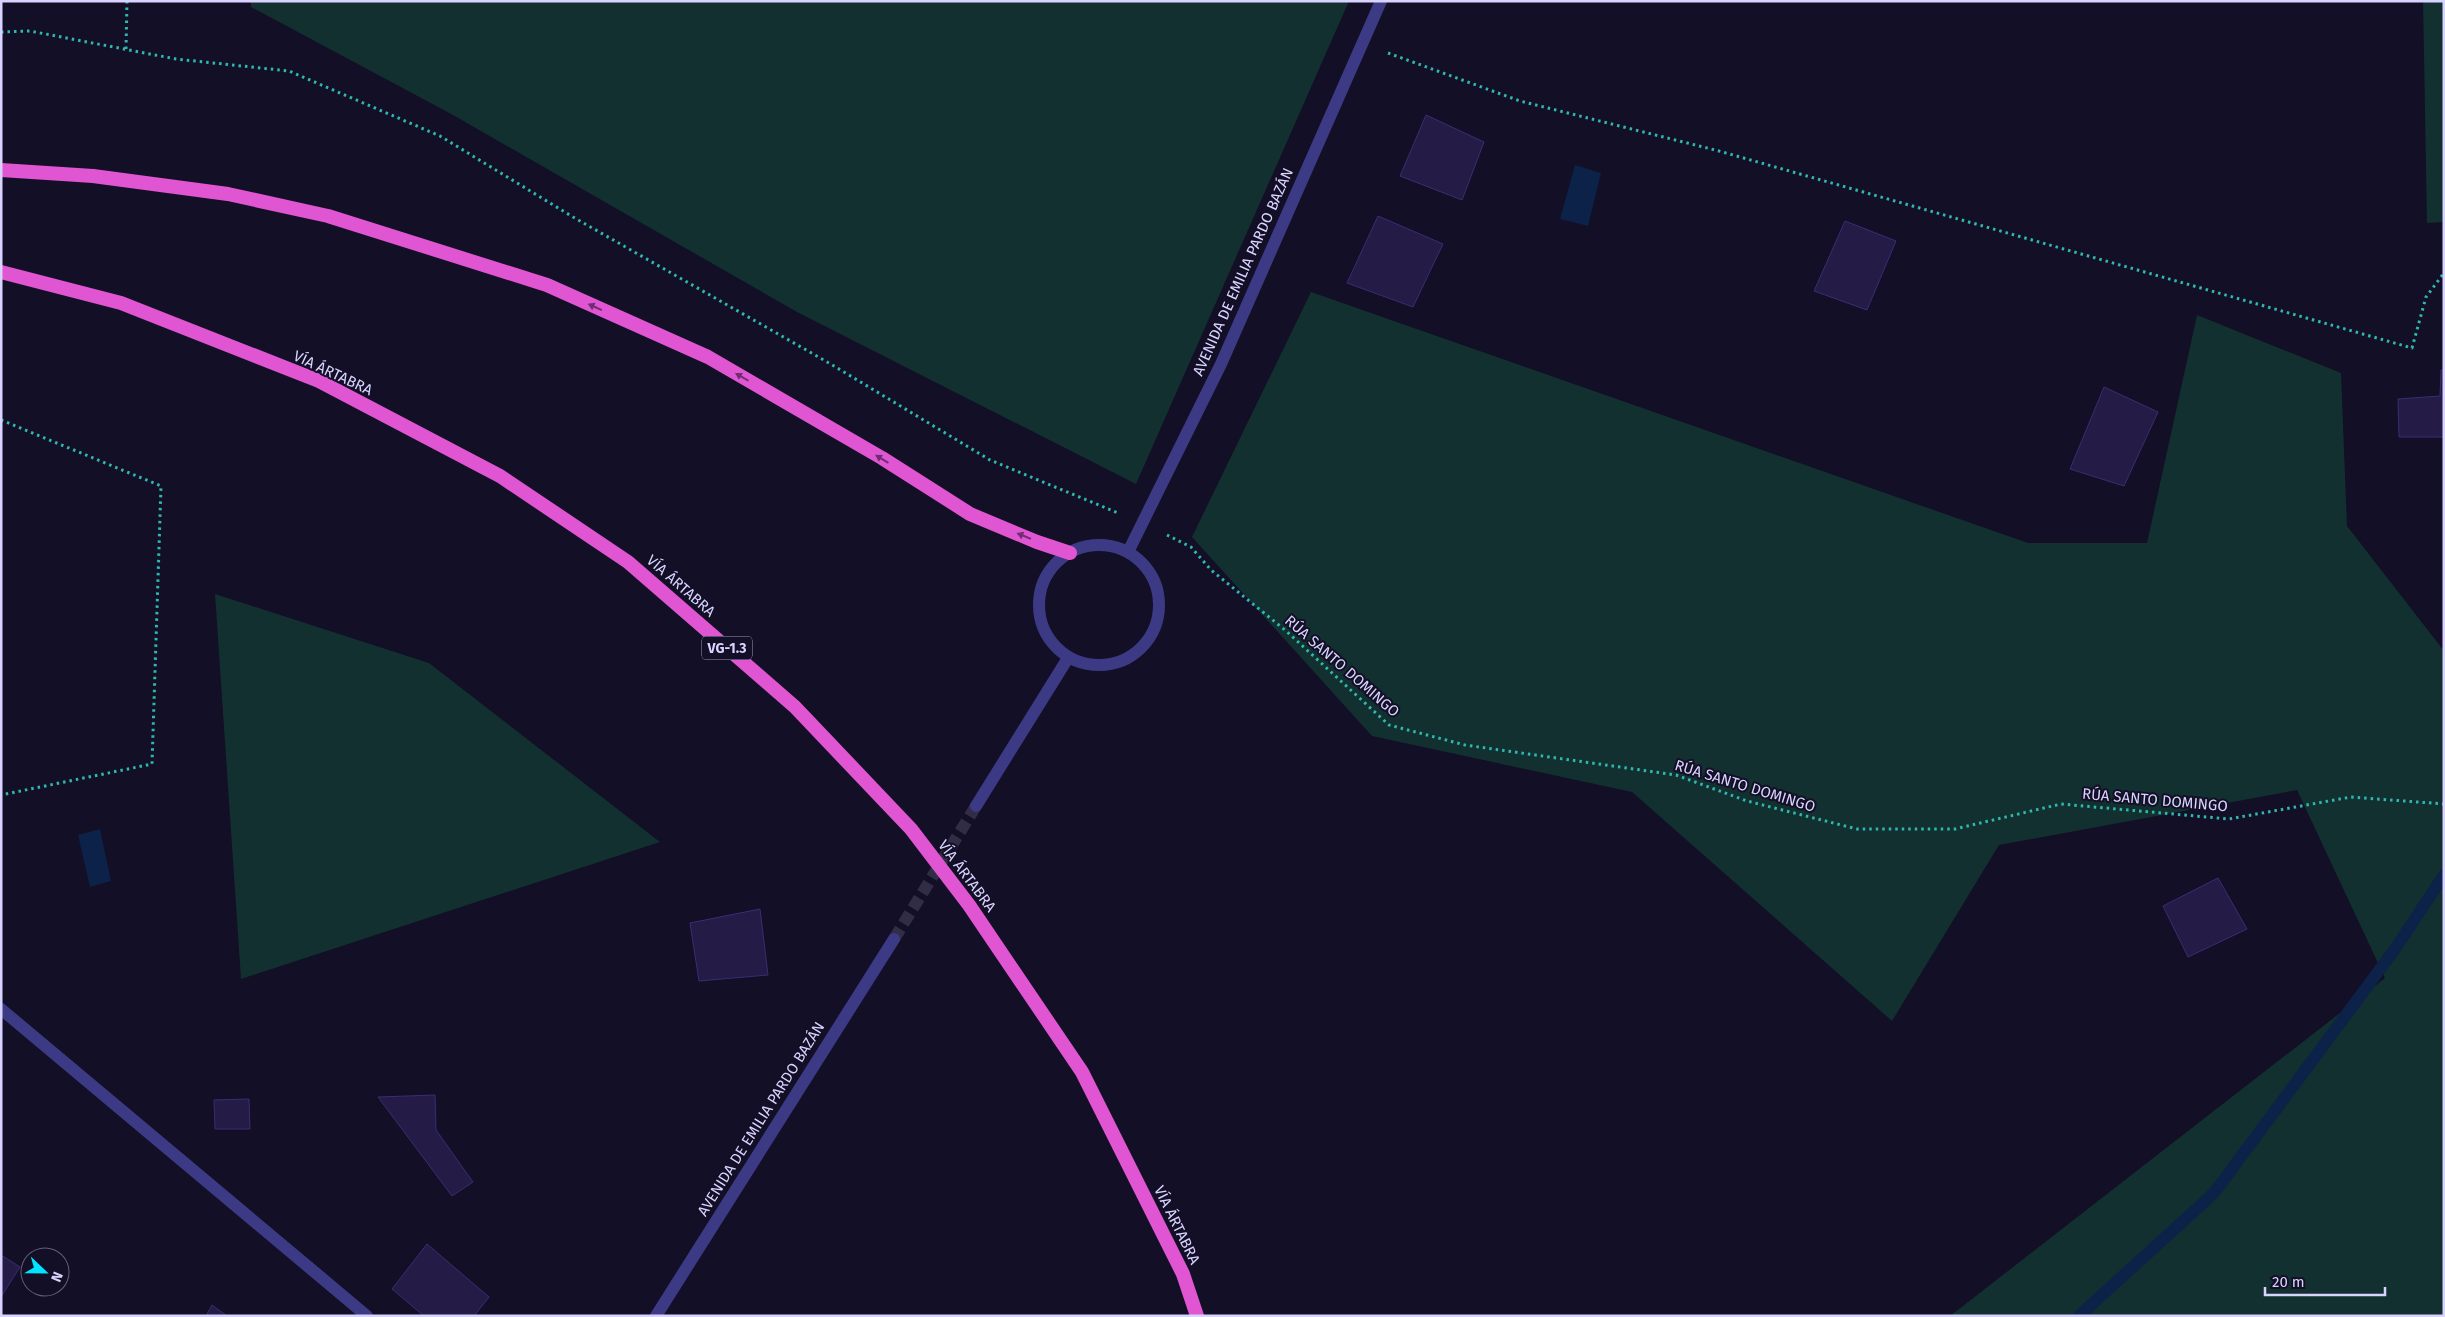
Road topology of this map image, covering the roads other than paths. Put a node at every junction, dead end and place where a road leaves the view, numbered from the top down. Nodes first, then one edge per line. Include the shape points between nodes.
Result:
1 (1381, 1) edge
2 (1, 170) edge
3 (1, 272) edge
4 (1070, 552) junction
5 (1128, 552) junction
6 (1068, 658) junction
7 (976, 806) tunnel mouth
8 (894, 940) tunnel mouth
9 (1, 1009) edge
10 (367, 1316) edge
11 (656, 1316) edge
12 (1197, 1316) edge

1 - 5 street, AVENIDA DE EMILIA PARDO BAZÁN via 1221,364
4 -> 2 highway via 970,514 882,458 708,357 547,285 328,216 228,194 93,176
3 - 12 highway, VÍA ÁRTABRA / VG-1.3 via 121,303 318,381 500,476 628,562 788,700 911,830 969,905 1082,1072 1183,1274
4 - 5 street via 1089,546 1109,546
4 - 6 street via 1054,566 1043,584 1039,604 1042,625 1052,643
5 - 6 street via 1144,564 1154,580 1159,598 1158,618 1152,636 1124,661 1105,666
6 - 7 street
8 - 11 street, AVENIDA DE EMILIA PARDO BAZÁN
9 - 10 street

